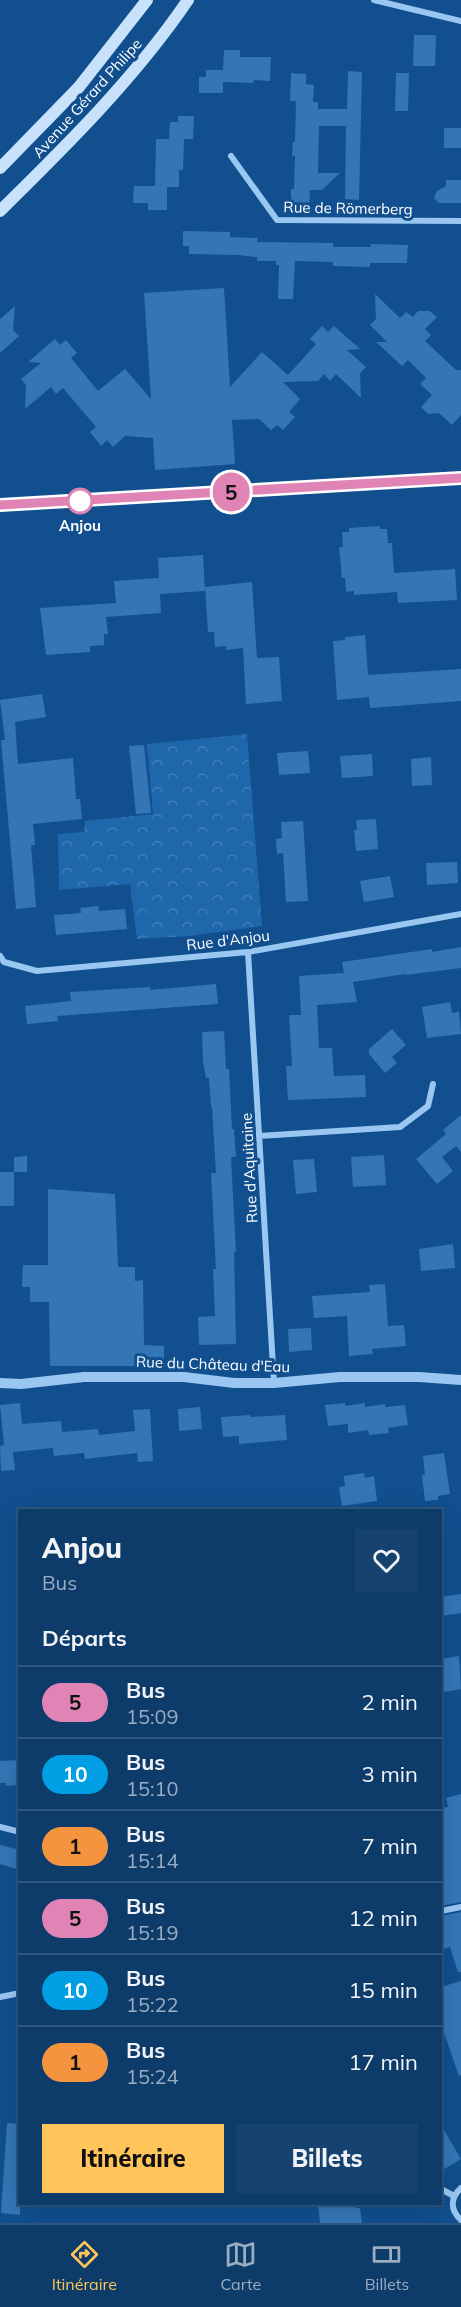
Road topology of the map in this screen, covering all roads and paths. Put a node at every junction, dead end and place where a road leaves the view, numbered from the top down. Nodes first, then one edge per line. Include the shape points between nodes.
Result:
1 (147, 0) edge
2 (188, 0) edge
3 (374, 0) edge
4 (461, 21) edge
5 (231, 156) dead end
6 (0, 168) edge
7 (0, 211) edge
8 (461, 221) edge
9 (461, 478) edge
10 (0, 505) edge
11 (461, 914) edge
12 (248, 952) junction
13 (0, 956) edge
14 (434, 1084) dead end
15 (259, 1136) junction
16 (461, 1380) edge
17 (0, 1383) edge
18 (274, 1383) junction
19 (0, 1827) edge
20 (18, 1832) edge
21 (461, 1907) edge
22 (442, 1911) edge
23 (18, 1993) edge
24 (0, 1997) edge
25 (461, 2188) edge
26 (442, 2190) edge
27 (454, 2196) junction
28 (461, 2220) edge

1 - 6 main road, Avenue Gérard Philipe via 79,87
2 - 7 main road, Avenue Gérard Philipe via 128,80
3 - 4 street
5 - 8 street, Rue de Römerberg via 277,220
9 - 10 street
11 - 12 street, Rue d'Anjou
12 - 13 street, Rue d'Anjou via 37,971 4,962
12 - 15 street, Rue d'Aquitaine
14 - 15 street via 428,1106 400,1127
15 - 18 street, Rue d'Aquitaine
16 - 18 street, Rue du Château d'Eau via 340,1377
17 - 18 street, Rue du Château d'Eau via 84,1377 184,1377
19 - 20 street
21 - 22 street
23 - 24 street
25 - 27 street
26 - 27 street
27 - 28 street via 452,2207

